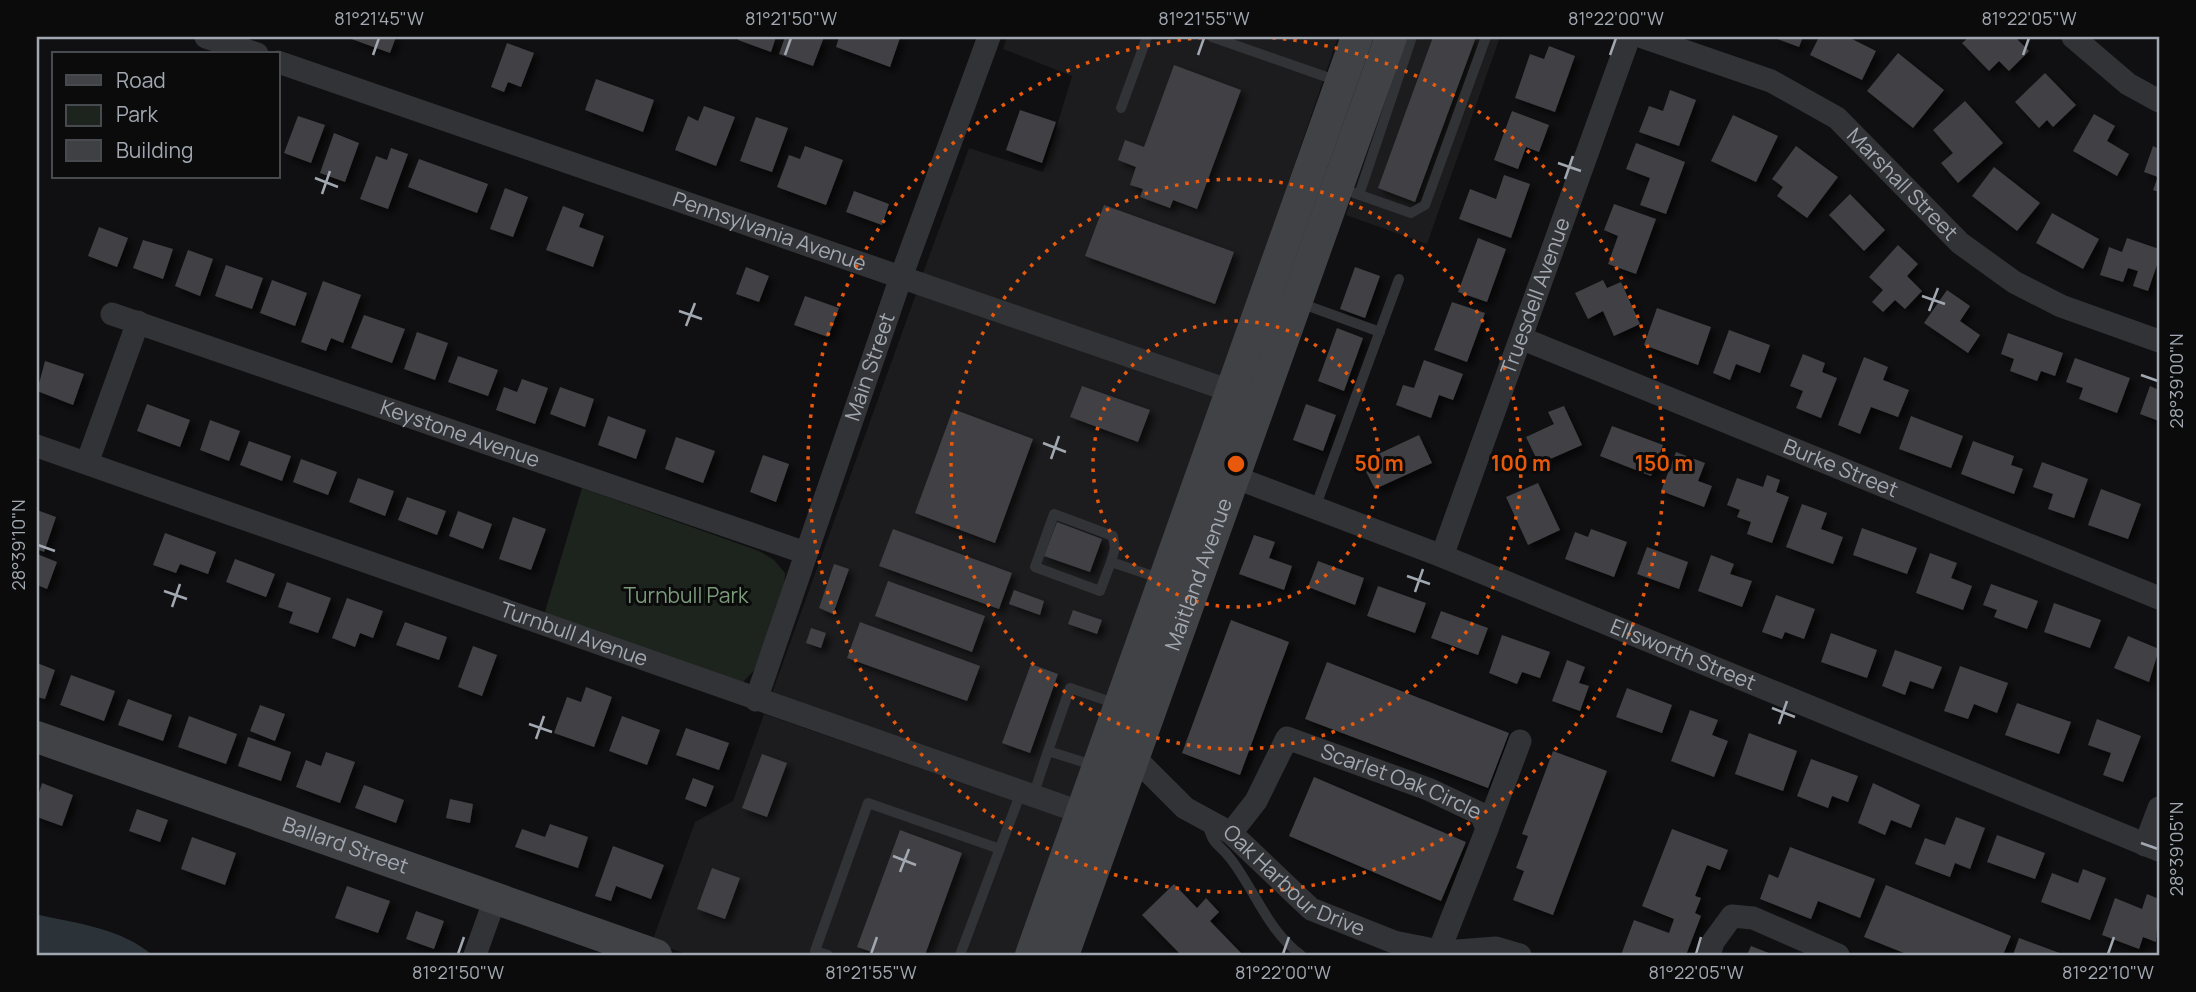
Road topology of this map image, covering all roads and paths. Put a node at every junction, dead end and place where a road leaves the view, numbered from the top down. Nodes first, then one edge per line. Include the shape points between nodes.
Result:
1 (206, 37) edge
2 (989, 37) edge
3 (1147, 37) edge
4 (1212, 37) edge
5 (1357, 37) edge
6 (1391, 37) edge
7 (1412, 37) edge
8 (1486, 37) edge
9 (1629, 37) edge
10 (1643, 37) edge
11 (2073, 37) edge
12 (251, 52) edge
13 (280, 63) edge
14 (1341, 82) junction
15 (2159, 101) edge
16 (1121, 108) dead end
17 (1348, 191) junction
18 (901, 277) junction
19 (1399, 279) dead end
20 (1297, 301) junction
21 (112, 314) dead end
22 (138, 322) junction
23 (1380, 332) junction
24 (1523, 339) junction
25 (2159, 341) edge
26 (1231, 392) junction
27 (1261, 402) junction
28 (37, 446) edge
29 (86, 463) junction
30 (1219, 472) junction
31 (1315, 508) junction
32 (806, 553) junction
33 (1442, 556) junction
34 (1111, 562) junction
35 (1165, 580) junction
36 (2159, 598) edge
37 (756, 700) junction
38 (1120, 705) junction
39 (37, 737) edge
40 (1520, 741) dead end
41 (1048, 751) junction
42 (1134, 757) junction
43 (1098, 767) junction
44 (1027, 794) junction
45 (2159, 808) edge
46 (1096, 818) junction
47 (1206, 820) junction
48 (1487, 829) junction
49 (1231, 833) junction
50 (2152, 848) edge
51 (1000, 849) junction
52 (495, 899) junction
53 (815, 953) edge
54 (1434, 953) edge
55 (475, 955) edge
56 (656, 955) edge
57 (828, 955) edge
58 (960, 955) edge
59 (1031, 955) edge
60 (1063, 955) edge
61 (1301, 955) edge
62 (1520, 955) edge
63 (1709, 955) edge
64 (1838, 955) edge

1 - 12 street
2 - 18 street, Main Street
3 - 16 lane
4 - 14 lane
5 - 14 main road, Maitland Avenue
6 - 17 main road, Maitland Avenue
7 - 17 lane
8 - 17 lane via 1425,205 1411,213
9 - 24 street, Truesdell Avenue
10 - 25 street, Marshall Street via 1770,81 1837,118 1960,243 2014,282 2061,306
11 - 15 street via 2128,84
13 - 18 street, Pennsylvania Avenue
14 - 26 main road, Maitland Avenue
17 - 20 main road, Maitland Avenue
18 - 26 street, Pennsylvania Avenue
18 - 32 street, Main Street
19 - 23 lane
20 - 23 lane
20 - 27 main road, Maitland Avenue
21 - 22 street, Keystone Avenue
22 - 29 street
22 - 32 street, Keystone Avenue
23 - 31 lane
24 - 33 street, Truesdell Avenue
24 - 36 street, Burke Street
26 - 27 street, Pennsylvania Avenue
26 - 30 main road, Maitland Avenue
27 - 30 main road, Maitland Avenue
28 - 29 street, Turnbull Avenue
29 - 37 street, Turnbull Avenue
30 - 31 street, Ellsworth Street
30 - 35 main road, Maitland Avenue
30 - 42 main road, Maitland Avenue
31 - 33 street, Ellsworth Street
32 - 37 street, Main Street
33 - 50 street, Ellsworth Street
34 - 34 lane via 1113,536 1054,514 1035,567 1100,591
34 - 35 lane
35 - 38 main road, Maitland Avenue
37 - 44 street, Turnbull Avenue
38 - 41 lane via 1070,688
38 - 43 main road, Maitland Avenue
39 - 52 main road, Ballard Street
40 - 48 street
41 - 43 lane
41 - 44 lane
42 - 46 main road, Maitland Avenue
42 - 47 street, Oak Harbour Drive via 1185,808
43 - 46 main road, Maitland Avenue
44 - 46 street, Turnbull Avenue
44 - 51 lane
45 - 50 street
46 - 59 main road, Maitland Avenue
46 - 60 main road, Maitland Avenue
47 - 49 street, Oak Harbour Drive
47 - 61 lane via 1213,843 1229,857 1288,946
48 - 49 street, Scarlet Oak Circle via 1481,814 1428,789 1287,738 1256,801
48 - 54 street, Scarlet Oak Circle
49 - 54 street, Oak Harbour Drive via 1311,909
51 - 53 lane via 868,803
51 - 58 lane
52 - 55 street
52 - 56 main road, Ballard Street
53 - 57 lane
54 - 62 street, Oak Harbour Drive via 1496,948
63 - 64 street via 1732,916 1753,918

